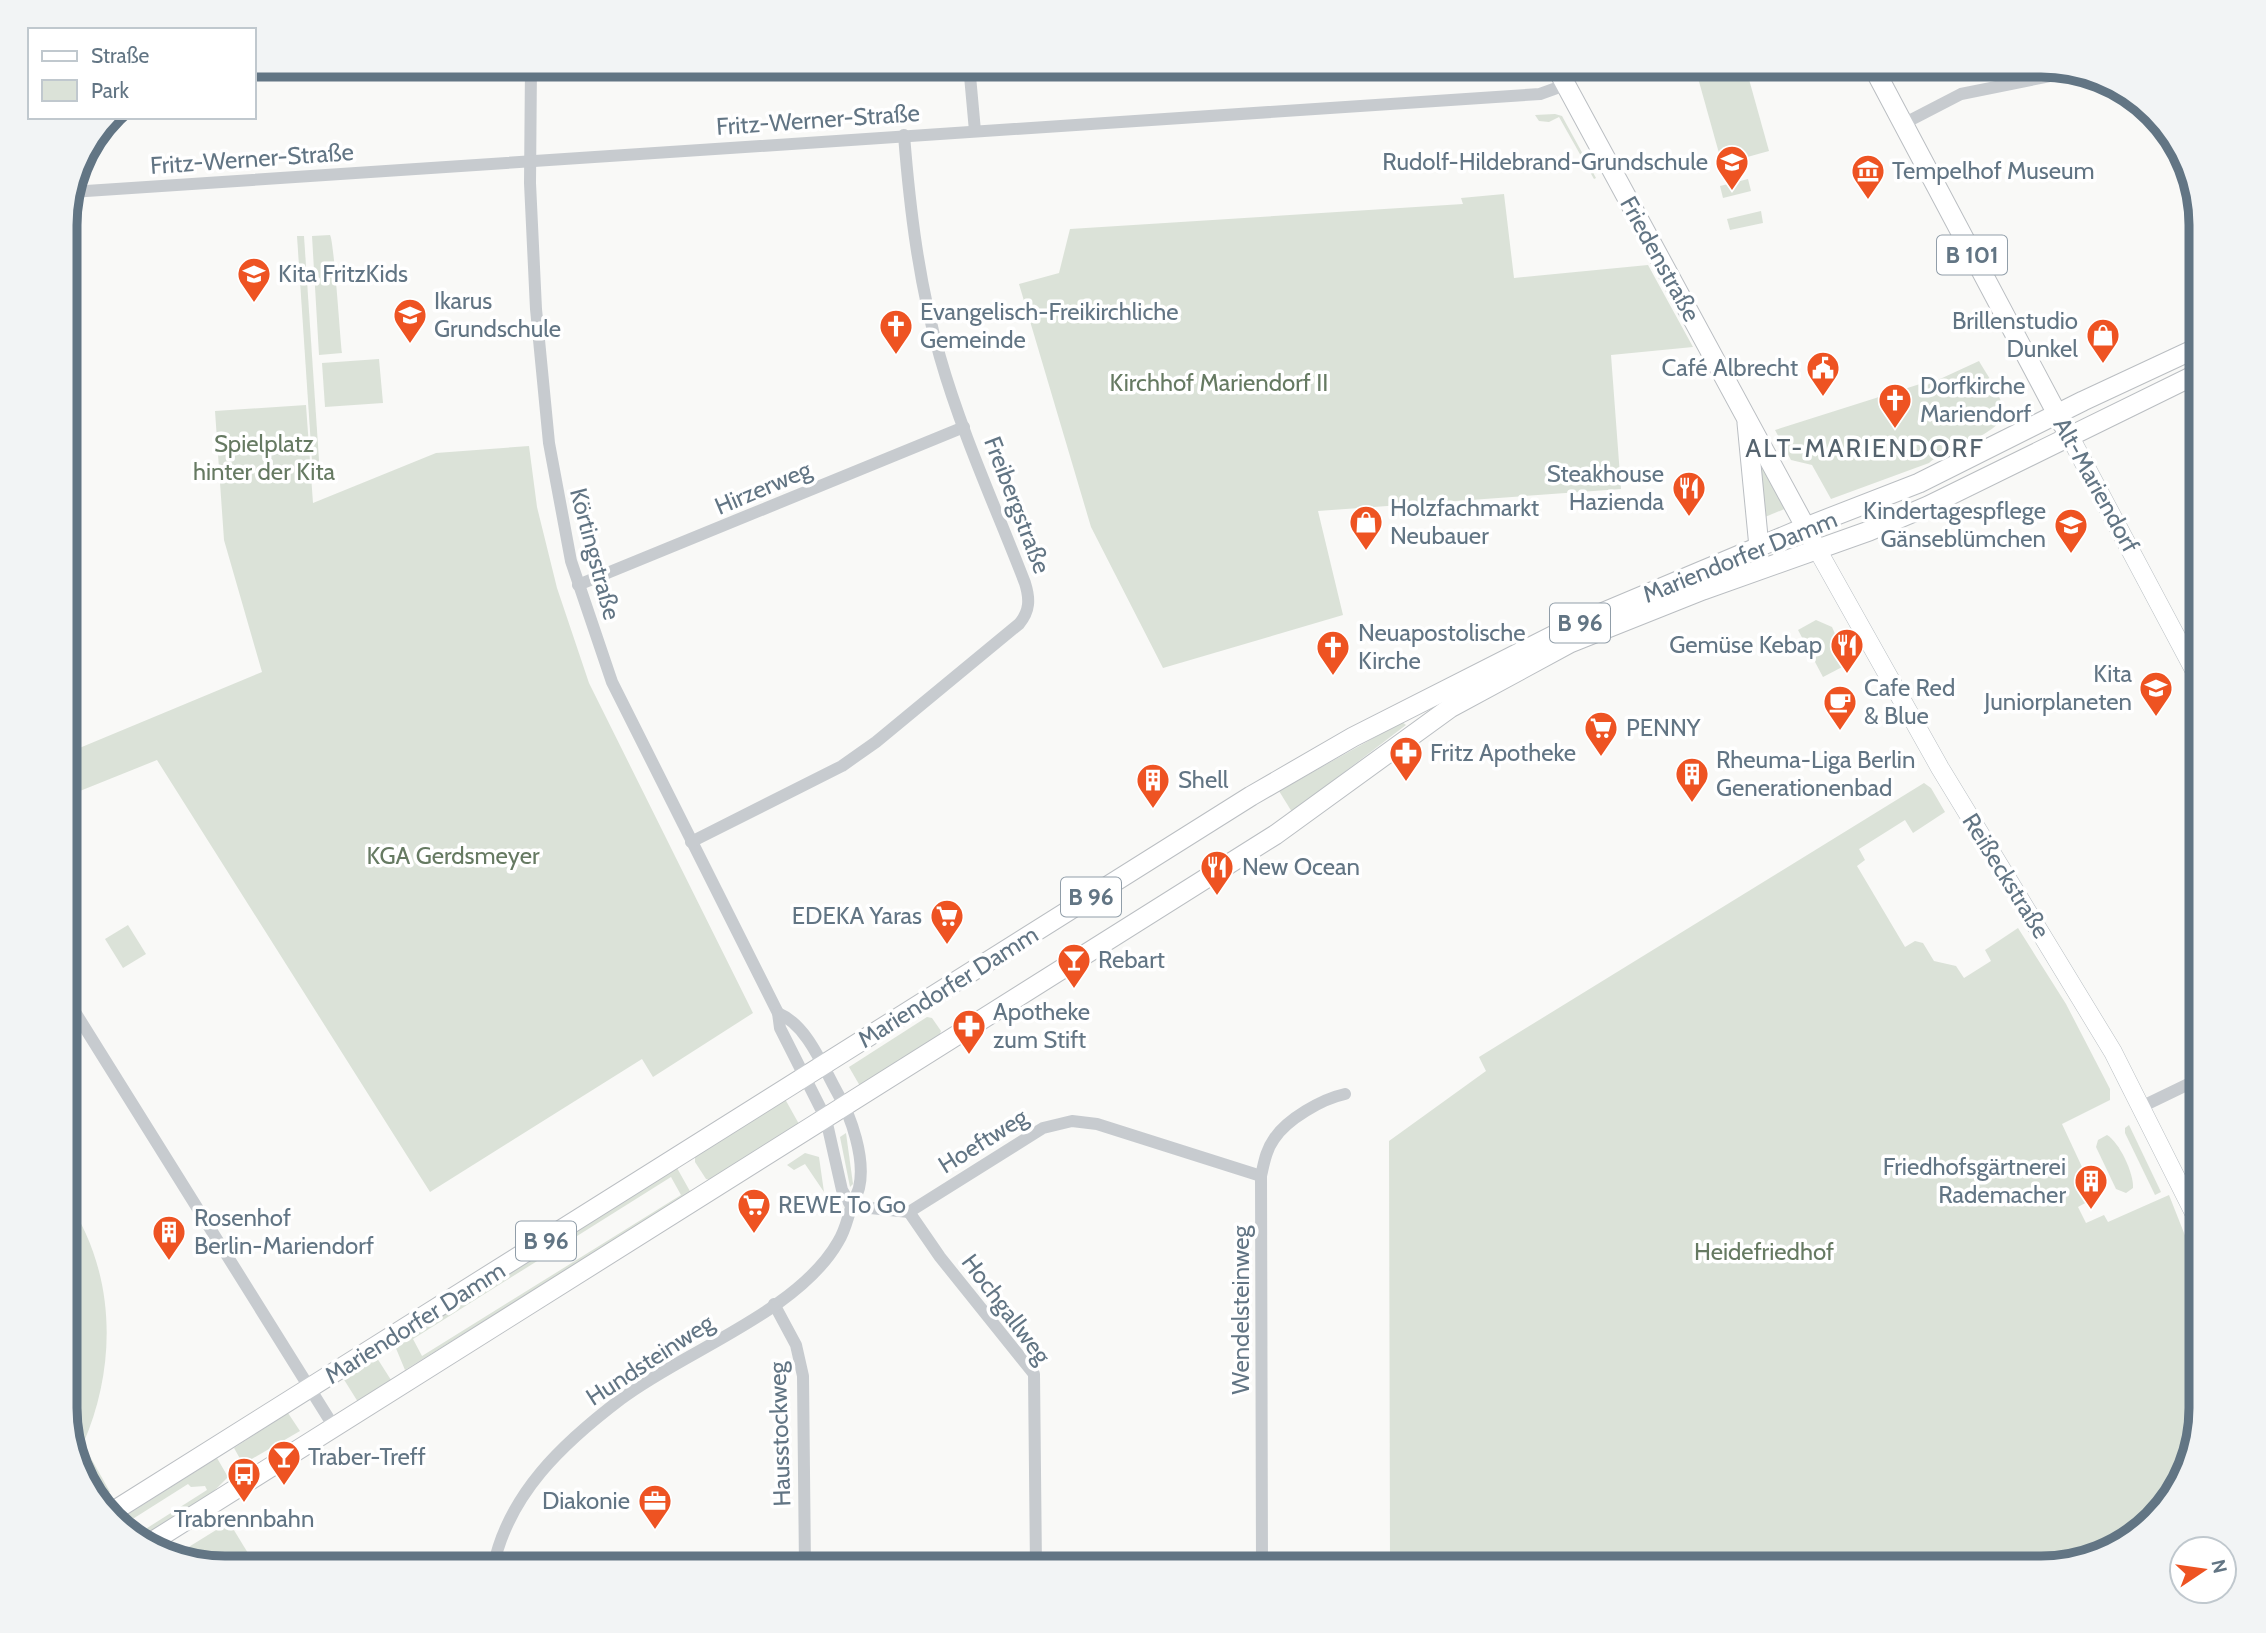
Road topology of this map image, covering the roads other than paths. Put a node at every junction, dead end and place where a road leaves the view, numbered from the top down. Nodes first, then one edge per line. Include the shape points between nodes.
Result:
1 (531, 77) edge
2 (970, 77) edge
3 (1562, 77) edge
4 (1878, 77) edge
5 (2044, 77) edge
6 (1566, 85) junction
7 (1903, 124) junction
8 (975, 131) junction
9 (904, 135) junction
10 (530, 160) junction
11 (81, 191) edge
12 (2189, 352) edge
13 (2189, 378) edge
14 (2057, 413) junction
15 (1746, 415) junction
16 (964, 427) junction
17 (2069, 435) junction
18 (1806, 527) junction
19 (1759, 547) junction
20 (1817, 549) junction
21 (578, 585) junction
22 (2189, 660) edge
23 (691, 842) junction
24 (778, 1013) junction
25 (77, 1015) edge
26 (822, 1066) junction
27 (804, 1077) junction
28 (2189, 1085) edge
29 (1345, 1094) dead end
30 (2143, 1106) junction
31 (846, 1107) junction
32 (827, 1119) junction
33 (1261, 1176) junction
34 (2189, 1202) edge
35 (851, 1206) junction
36 (909, 1212) junction
37 (774, 1304) junction
38 (311, 1388) junction
39 (334, 1427) junction
40 (117, 1509) edge
41 (156, 1539) edge
42 (498, 1556) edge
43 (805, 1556) edge
44 (1037, 1556) edge
45 (1262, 1556) edge

1 - 10 street, Körtingstraße
2 - 8 street
3 - 6 main road, Friedenstraße
4 - 7 main road, Alt-Mariendorf / B 101
5 - 7 street via 1961,94
6 - 8 street, Fritz-Werner-Straße via 1540,94
6 - 15 main road, Friedenstraße
7 - 14 main road, Alt-Mariendorf / B 101
8 - 9 street, Fritz-Werner-Straße
9 - 10 street, Fritz-Werner-Straße
9 - 16 street, Freibergstraße via 922,285
10 - 11 street, Fritz-Werner-Straße
10 - 21 street, Körtingstraße via 536,309 550,443 558,502
12 - 14 main road, Mariendorfer Damm / B 96
13 - 17 main road, Mariendorfer Damm / B 96
14 - 17 main road, Alt-Mariendorf
14 - 18 main road, Mariendorfer Damm / B 96 via 1919,483
15 - 18 main road, Friedenstraße
15 - 19 main road
16 - 21 street, Hirzerweg
16 - 23 street, Freibergstraße via 1028,593 1023,618 842,766
17 - 20 main road, Mariendorfer Damm / B 96 via 1928,506
17 - 22 main road, Alt-Mariendorf
18 - 19 main road, Mariendorfer Damm / B 96
18 - 20 main road, Reißeckstraße
19 - 26 main road, Mariendorfer Damm / B 96 via 1578,623 1353,737 1251,796
20 - 30 main road, Reißeckstraße via 1945,777
20 - 31 main road, Mariendorfer Damm / B 96 via 1599,630 1481,689 1275,835
21 - 23 street, Körtingstraße via 612,682
23 - 24 street, Körtingstraße
24 - 26 street, Körtingstraße via 792,1019
24 - 27 street, Körtingstraße via 779,1028
25 - 38 street
26 - 27 main road, Mariendorfer Damm / B 96
26 - 31 street, Körtingstraße
27 - 32 street
27 - 38 main road, Mariendorfer Damm / B 96
28 - 30 street
29 - 33 street, Wendelsteinweg via 1331,1097 1282,1129 1269,1147
30 - 34 main road, Reißeckstraße
31 - 32 main road, Mariendorfer Damm / B 96
31 - 35 street, Hundsteinweg via 860,1175
32 - 35 street via 842,1190
32 - 39 main road, Mariendorfer Damm / B 96
33 - 36 street, Hoeftweg via 1097,1124 1063,1122 1033,1134
33 - 45 street, Wendelsteinweg
35 - 36 street
35 - 37 street, Hundsteinweg via 827,1259
36 - 44 street, Hochgallweg via 1034,1374
37 - 42 street, Hundsteinweg via 649,1379 552,1457 516,1507
37 - 43 street, Hausstockweg via 796,1345 803,1376
38 - 39 street
38 - 40 main road, Mariendorfer Damm / B 96
39 - 41 main road, Mariendorfer Damm / B 96

